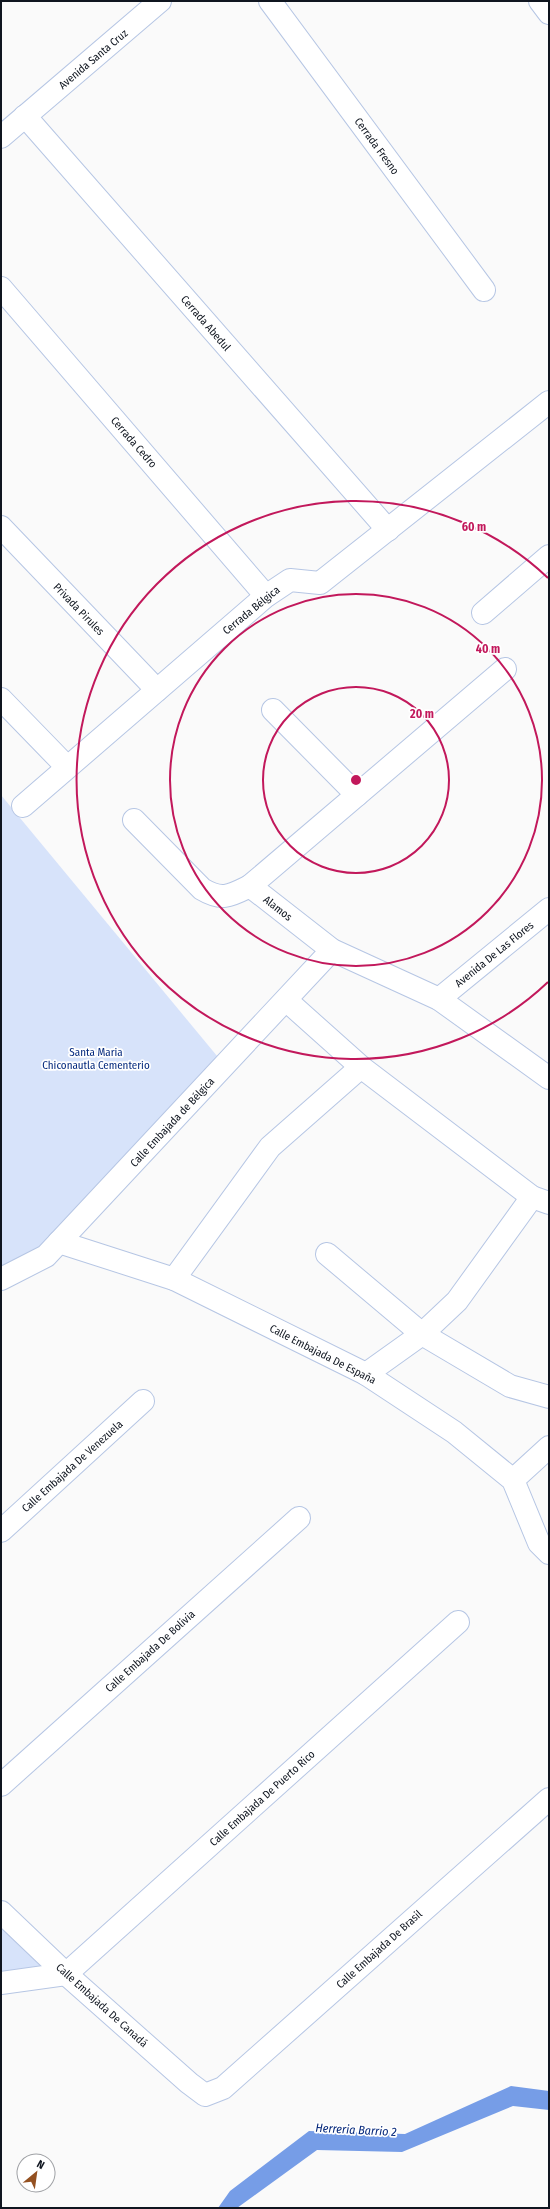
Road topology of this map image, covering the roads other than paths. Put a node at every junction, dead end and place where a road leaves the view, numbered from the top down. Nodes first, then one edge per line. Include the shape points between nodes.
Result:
1 (160, 1) edge
2 (270, 1) edge
3 (540, 1) edge
4 (549, 13) edge
5 (25, 116) junction
6 (1, 137) edge
7 (1, 288) edge
8 (484, 290) dead end
9 (549, 402) edge
10 (1, 527) edge
11 (388, 530) junction
12 (549, 556) edge
13 (266, 596) junction
14 (484, 613) dead end
15 (505, 670) dead end
16 (157, 690) junction
17 (1, 699) edge
18 (273, 710) dead end
19 (67, 767) junction
20 (357, 795) junction
21 (23, 806) dead end
22 (134, 820) dead end
23 (250, 886) junction
24 (549, 908) edge
25 (332, 950) junction
26 (439, 999) junction
27 (286, 1000) junction
28 (360, 1067) junction
29 (549, 1078) edge
30 (541, 1200) edge
31 (59, 1242) junction
32 (327, 1254) dead end
33 (1, 1279) edge
34 (174, 1279) junction
35 (422, 1334) junction
36 (366, 1374) junction
37 (549, 1397) edge
38 (144, 1401) dead end
39 (549, 1447) edge
40 (513, 1480) junction
41 (299, 1518) dead end
42 (1, 1531) edge
43 (549, 1553) edge
44 (458, 1622) dead end
45 (1, 1785) edge
46 (549, 1799) edge
47 (1, 1912) edge
48 (66, 1974) junction
49 (1, 1983) edge
50 (205, 2095) joint

1 - 5 street, Avenida Santa Cruz
2 - 8 street, Cerrada Fresno
3 - 4 street
5 - 6 street
5 - 11 street, Cerrada Abedul
7 - 13 street, Cerrada Cedro
9 - 11 street, Cerrada Bélgica
10 - 16 street, Privada Pirules
11 - 13 street, Cerrada Bélgica via 320,583 290,580
12 - 14 street
13 - 16 street, Cerrada Bélgica
15 - 20 street
16 - 19 street, Cerrada Bélgica
17 - 19 street
18 - 20 street
19 - 21 street, Cerrada Bélgica
20 - 23 street
22 - 23 street via 202,889 214,897 229,896
23 - 25 street, Alamos
24 - 26 street, Avenida De Las Flores
25 - 26 street, Alamos
25 - 27 street, Calle Embajada de Bélgica
26 - 29 street, Alamos
27 - 28 street
27 - 31 street, Calle Embajada de Bélgica
28 - 30 street
28 - 34 street via 270,1147
30 - 35 street via 457,1301
31 - 33 street, Calle Embajada de Bélgica via 46,1256
31 - 34 street, Calle Embajada De España
32 - 35 street
34 - 36 street, Calle Embajada De España
35 - 36 street
35 - 37 street via 510,1386
36 - 40 street, Calle Embajada De España via 454,1432
38 - 42 street, Calle Embajada De Venezuela
39 - 40 street
40 - 43 street, Calle Embajada De España via 539,1543
41 - 45 street, Calle Embajada De Bolivia
44 - 48 street, Calle Embajada De Puerto Rico
46 - 50 street, Calle Embajada De Brasil via 223,2088
47 - 48 street, Calle Embajada De Canadá
48 - 49 street
48 - 50 street, Calle Embajada De Canadá

